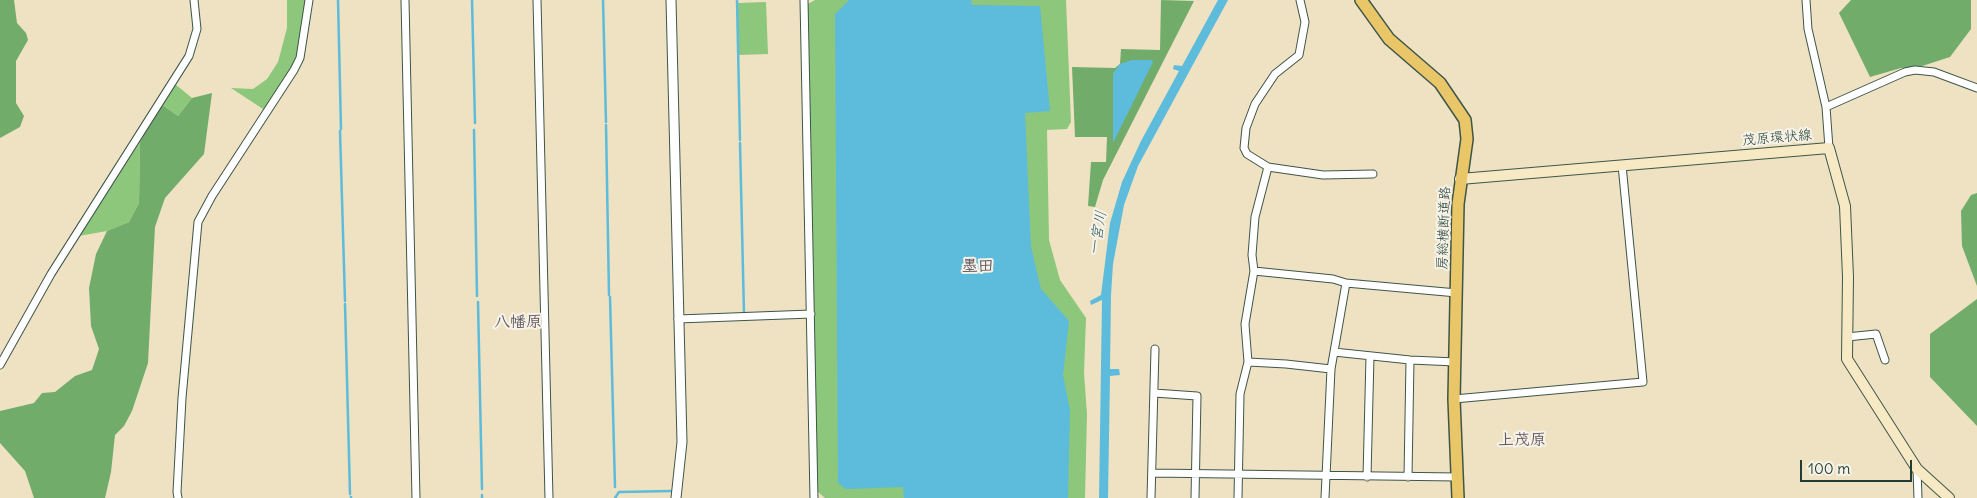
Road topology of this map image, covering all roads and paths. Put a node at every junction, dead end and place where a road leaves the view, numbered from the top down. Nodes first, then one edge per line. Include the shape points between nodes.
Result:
1 (194, 0) edge
2 (309, 0) edge
3 (405, 0) edge
4 (538, 0) edge
5 (671, 0) edge
6 (804, 0) edge
7 (1300, 0) edge
8 (1361, 0) edge
9 (1806, 0) edge
10 (1977, 88) edge
11 (1826, 107) junction
12 (1829, 148) junction
13 (1622, 165) junction
14 (1268, 168) junction
15 (1373, 174) dead end
16 (1460, 179) junction
17 (1254, 271) junction
18 (1346, 283) junction
19 (1457, 293) junction
20 (811, 314) junction
21 (678, 319) junction
22 (1847, 338) junction
23 (1155, 349) dead end
24 (1334, 352) junction
25 (1370, 356) junction
26 (1410, 360) junction
27 (1885, 360) dead end
28 (1248, 362) junction
29 (1456, 362) junction
30 (0, 365) edge
31 (1331, 369) junction
32 (1154, 393) junction
33 (1454, 400) junction
34 (1917, 469) junction
35 (1152, 473) junction
36 (1196, 474) junction
37 (1239, 475) junction
38 (1325, 476) junction
39 (1367, 476) junction
40 (1408, 477) junction
41 (1456, 477) junction
42 (178, 498) edge
43 (416, 498) edge
44 (549, 498) edge
45 (676, 498) edge
46 (814, 498) edge
47 (1151, 498) edge
48 (1195, 498) edge
49 (1238, 498) edge
50 (1325, 498) edge
51 (1458, 498) edge
52 (1918, 498) edge
53 (1949, 498) edge

1 - 30 street via 197,29 189,56 61,258
2 - 42 street via 300,58 198,222 182,398
3 - 43 street
4 - 44 street
5 - 21 street
6 - 20 street
7 - 14 street via 1305,22 1299,55 1275,74 1255,104 1246,128 1246,154
8 - 16 highway, 房総横断道路 via 1389,38 1440,83 1462,112 1467,139
9 - 11 street via 1808,29
10 - 11 street via 1934,72 1915,70
11 - 12 street
12 - 13 main road, 茂原環状線
12 - 22 main road, 茂原環状線 via 1845,206
13 - 16 main road, 茂原環状線
13 - 33 street via 1643,382
14 - 15 street via 1323,175
14 - 17 street via 1255,217
16 - 19 highway, 房総横断道路
17 - 18 street
17 - 28 street via 1245,324
18 - 19 street
18 - 24 street
19 - 29 highway, 房総横断道路
20 - 21 street
20 - 46 street
21 - 45 street via 682,442
22 - 27 street via 1876,334
22 - 34 main road, 茂原環状線 via 1848,362
23 - 32 street
24 - 25 street
24 - 31 street
25 - 26 street
25 - 39 street
26 - 29 street
26 - 40 street
28 - 31 street
28 - 37 street via 1240,394
29 - 33 highway, 房総横断道路
31 - 38 street
32 - 35 street
32 - 36 street via 1197,396
33 - 41 highway, 房総横断道路
34 - 52 street
34 - 53 main road, 茂原環状線
35 - 36 street
35 - 47 street
36 - 37 street
36 - 48 street
37 - 38 street
37 - 49 street
38 - 39 street
38 - 50 street
39 - 40 street
40 - 41 street
41 - 51 highway, 房総横断道路

